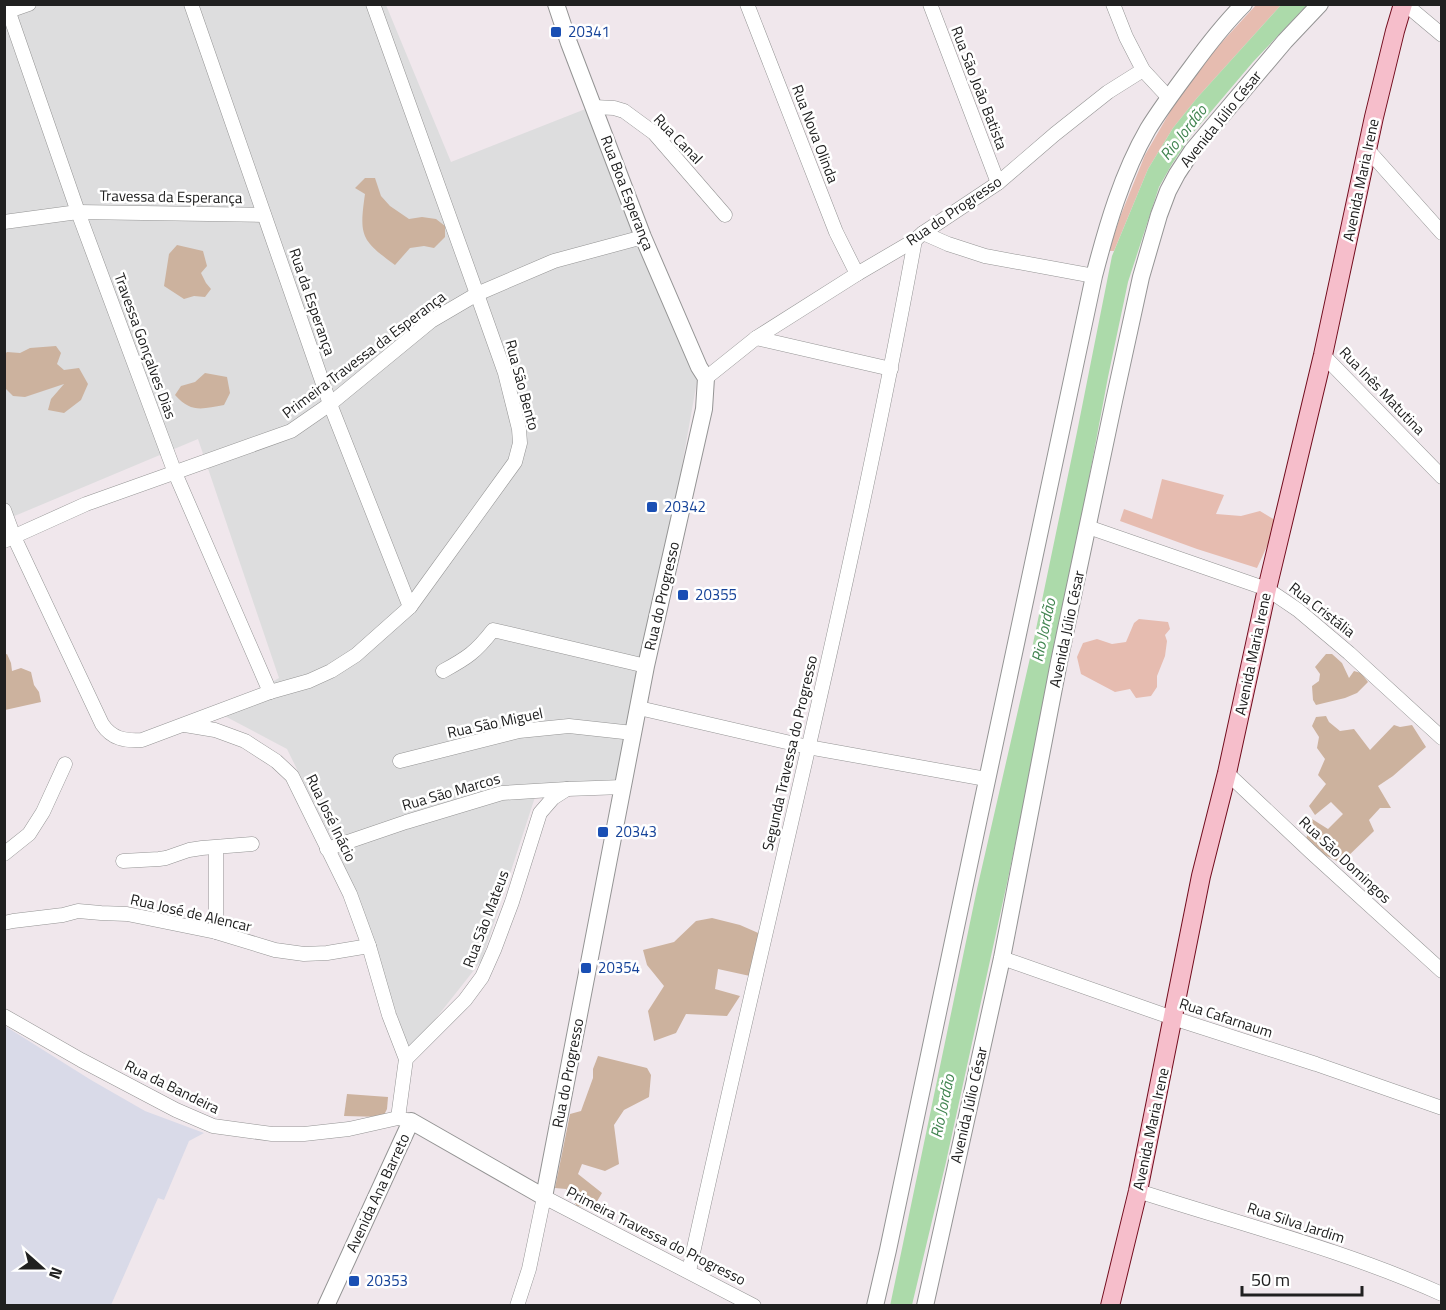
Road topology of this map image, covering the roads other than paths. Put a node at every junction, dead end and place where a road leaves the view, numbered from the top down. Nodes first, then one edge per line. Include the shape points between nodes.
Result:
1 (29, 4) edge
2 (190, 4) edge
3 (373, 4) edge
4 (556, 4) edge
5 (747, 4) edge
6 (930, 4) edge
7 (1113, 4) edge
8 (1244, 4) edge
9 (1320, 4) edge
10 (1404, 4) edge
11 (8, 8) edge
12 (1442, 35) edge
13 (1143, 70) junction
14 (1169, 98) junction
15 (594, 107) junction
16 (1367, 149) junction
17 (998, 183) junction
18 (78, 212) junction
19 (264, 215) junction
20 (725, 215) dead end
21 (4, 222) edge
22 (1442, 233) edge
23 (919, 236) junction
24 (643, 237) junction
25 (857, 274) junction
26 (1094, 276) junction
27 (477, 294) junction
28 (756, 338) junction
29 (1323, 355) junction
30 (891, 369) junction
31 (706, 378) junction
32 (330, 404) junction
33 (175, 473) junction
34 (1442, 477) edge
35 (4, 510) edge
36 (1088, 527) junction
37 (9, 539) edge
38 (1267, 589) junction
39 (410, 607) junction
40 (646, 666) junction
41 (443, 671) dead end
42 (270, 692) junction
43 (639, 708) junction
44 (181, 725) junction
45 (633, 733) junction
46 (1442, 738) edge
47 (808, 747) junction
48 (400, 761) dead end
49 (65, 764) dead end
50 (1227, 773) junction
51 (986, 779) junction
52 (623, 788) junction
53 (567, 789) junction
54 (252, 844) dead end
55 (216, 848) junction
56 (327, 849) junction
57 (4, 854) edge
58 (123, 861) dead end
59 (4, 923) edge
60 (216, 932) junction
61 (369, 946) junction
62 (1002, 958) junction
63 (1442, 971) edge
64 (4, 1017) edge
65 (1173, 1018) junction
66 (406, 1059) junction
67 (1442, 1107) edge
68 (404, 1120) junction
69 (1138, 1191) junction
70 (544, 1197) junction
71 (689, 1271) junction
72 (1442, 1294) edge
73 (326, 1305) edge
74 (518, 1305) edge
75 (754, 1305) edge
76 (875, 1305) edge
77 (925, 1305) edge
78 (1110, 1305) edge

1 - 11 street
2 - 19 street, Rua da Esperança
3 - 27 street, Rua São Bento
4 - 15 street, Rua Boa Esperança
5 - 25 street, Rua Nova Olinda via 836,232
6 - 17 street, Rua São João Batista
7 - 13 street
8 - 14 street via 1211,40
9 - 36 street, Avenida Júlio César via 1213,125 1168,191 1141,277
10 - 12 street
10 - 16 main road, Avenida Maria Irene
11 - 18 street, Travessa Gonçalves Dias
13 - 14 street
13 - 17 street, Rua do Progresso via 1054,134
14 - 26 street via 1148,130 1119,192
15 - 20 street, Rua Canal via 624,111 654,134
15 - 24 street, Rua Boa Esperança
16 - 22 street
16 - 29 main road, Avenida Maria Irene
17 - 23 street, Rua do Progresso
18 - 19 street, Travessa da Esperança
18 - 21 street, Travessa da Esperança
18 - 33 street, Travessa Gonçalves Dias
19 - 32 street, Rua da Esperança
23 - 25 street, Rua do Progresso
23 - 26 street via 986,256
23 - 30 street, Segunda Travessa do Progresso
24 - 27 street, Primeira Travessa da Esperança via 554,261
24 - 31 street, Rua Boa Esperança
25 - 28 street, Rua do Progresso
26 - 51 street
27 - 32 street, Primeira Travessa da Esperança via 432,321
27 - 39 street, Rua São Bento via 505,374 520,443 515,462
28 - 30 street
28 - 31 street, Rua do Progresso
29 - 34 street, Rua Inês Matutina
29 - 38 main road, Avenida Maria Irene
30 - 47 street, Segunda Travessa do Progresso
31 - 40 street, Rua do Progresso via 698,439
32 - 33 street, Primeira Travessa da Esperança via 291,431
32 - 39 street, Rua da Esperança
33 - 37 street, Primeira Travessa da Esperança via 86,504
33 - 42 street, Travessa Gonçalves Dias
35 - 37 street, Rua José Inácio
36 - 38 street, Rua Cristália
36 - 62 street, Avenida Júlio César
37 - 44 street, Rua José Inácio via 108,732 133,741
38 - 46 street, Rua Cristália via 1341,645
38 - 50 main road, Avenida Maria Irene
39 - 42 street, Rua São Bento via 356,655 309,681
40 - 41 street via 493,630 467,658
40 - 43 street, Rua do Progresso
42 - 44 street, Rua São Bento
43 - 45 street, Rua do Progresso
43 - 47 street
44 - 56 street, Rua José Inácio via 215,730 245,741 276,761 292,776
45 - 48 street, Rua São Miguel via 568,726 519,731
45 - 52 street, Rua do Progresso
47 - 51 street
47 - 71 street, Segunda Travessa do Progresso
49 - 57 street via 29,834
50 - 63 street, Rua São Domingos
50 - 65 main road, Avenida Maria Irene via 1201,876
51 - 76 street
52 - 53 street, Rua São Marcos
52 - 70 street, Rua do Progresso
53 - 56 street, Rua São Marcos via 502,793
53 - 66 street, Rua São Mateus via 540,813 482,977 465,1000
54 - 55 street
55 - 58 street
55 - 60 street
56 - 61 street, Rua José Inácio via 350,894
59 - 60 street, Rua José de Alencar via 78,911 127,914
60 - 61 street, Rua José de Alencar via 275,950 304,954
61 - 66 street, Rua José Inácio
62 - 65 street, Rua Cafarnaum
62 - 77 street, Avenida Júlio César
64 - 68 street, Rua da Bandeira via 213,1126 303,1134
65 - 67 street, Rua Cafarnaum
65 - 69 main road, Avenida Maria Irene
66 - 68 street
68 - 70 street, Avenida Ana Barreto
68 - 73 street, Avenida Ana Barreto
69 - 72 street, Rua Silva Jardim via 1328,1249
69 - 78 main road, Avenida Maria Irene
70 - 71 street, Primeira Travessa do Progresso
70 - 74 street, Rua do Progresso
71 - 75 street, Primeira Travessa do Progresso

